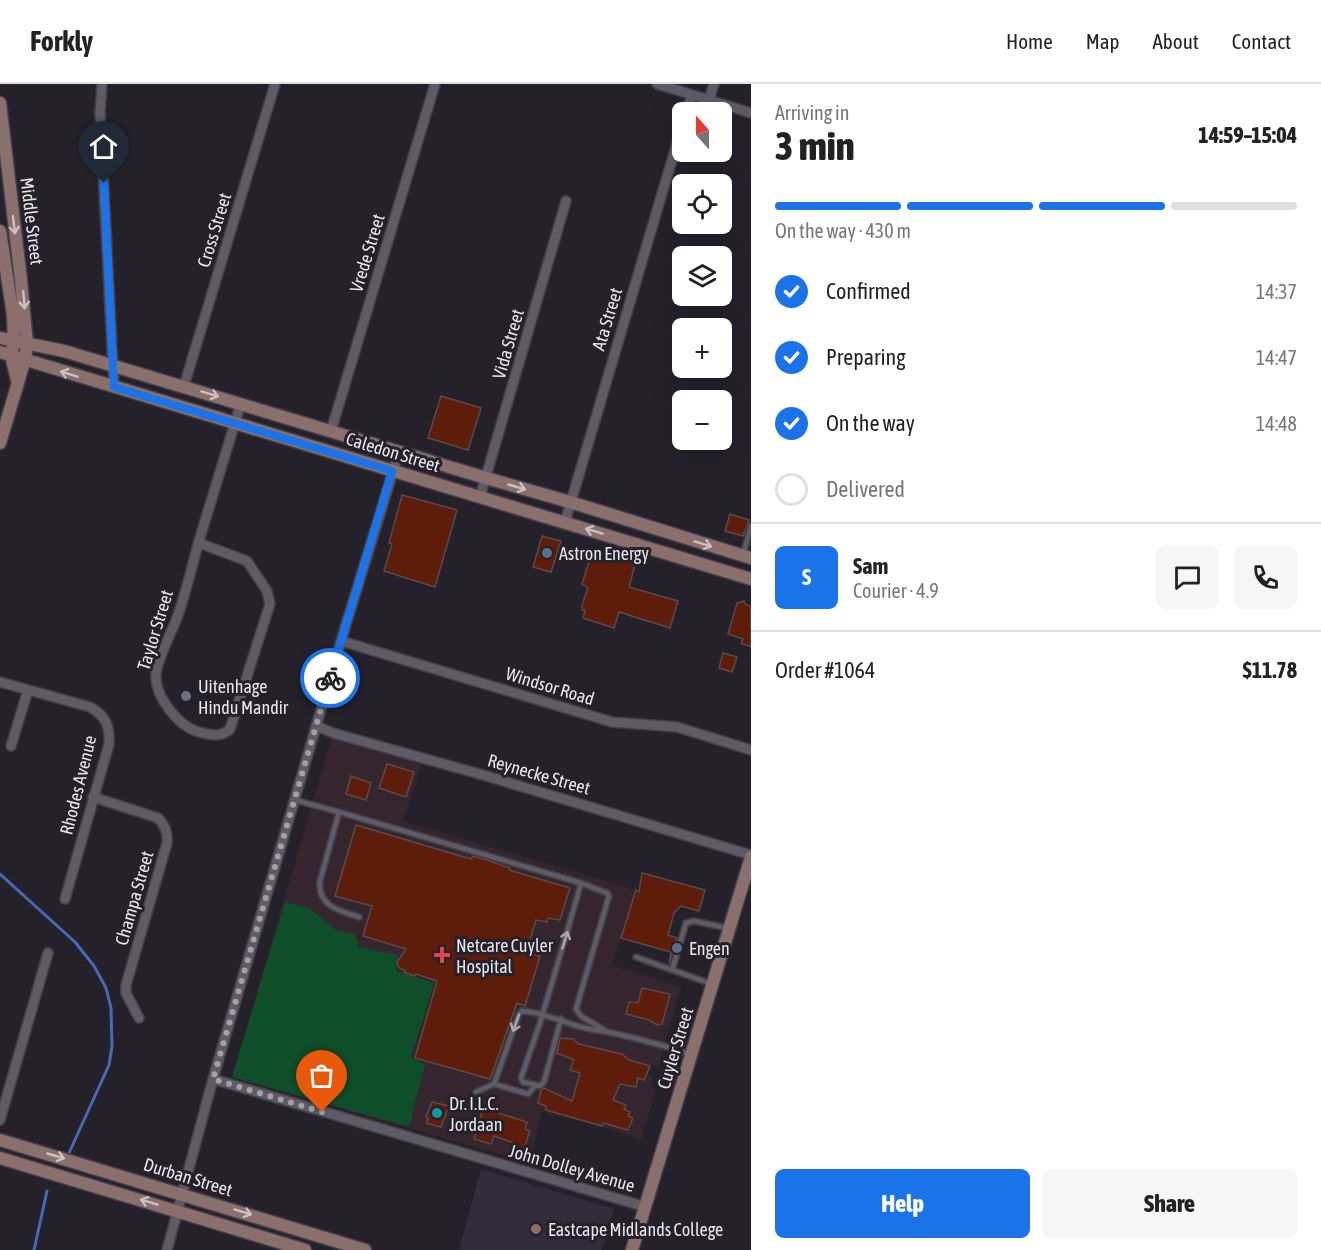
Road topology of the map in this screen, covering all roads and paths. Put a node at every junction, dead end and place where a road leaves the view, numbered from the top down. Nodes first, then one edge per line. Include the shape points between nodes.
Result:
1 (102, 84) edge
2 (275, 84) edge
3 (435, 84) edge
4 (657, 84) edge
5 (714, 84) edge
6 (692, 95) junction
7 (709, 100) junction
8 (690, 102) edge
9 (0, 103) edge
10 (751, 113) edge
11 (672, 160) edge
12 (567, 201) dead end
13 (0, 231) edge
14 (8, 277) junction
15 (0, 310) edge
16 (0, 338) edge
17 (14, 342) junction
18 (27, 344) junction
19 (5, 354) edge
20 (25, 359) junction
21 (113, 366) junction
22 (17, 380) junction
23 (184, 386) junction
24 (114, 387) junction
25 (241, 403) junction
26 (235, 423) junction
27 (331, 431) junction
28 (0, 443) edge
29 (399, 452) junction
30 (392, 471) junction
31 (486, 478) junction
32 (480, 497) junction
33 (570, 502) junction
34 (565, 522) junction
35 (751, 526) edge
36 (199, 543) junction
37 (747, 557) edge
38 (751, 579) edge
39 (341, 641) junction
40 (0, 682) edge
41 (28, 690) junction
42 (317, 726) junction
43 (11, 746) dead end
44 (751, 750) edge
45 (93, 797) junction
46 (295, 800) junction
47 (339, 812) junction
48 (751, 856) edge
49 (581, 883) junction
50 (65, 899) dead end
51 (359, 917) dead end
52 (730, 929) junction
53 (48, 953) dead end
54 (636, 957) dead end
55 (672, 970) junction
56 (713, 984) junction
57 (542, 1016) junction
58 (139, 1018) dead end
59 (561, 1019) junction
60 (606, 1031) junction
61 (692, 1055) junction
62 (213, 1079) junction
63 (494, 1084) junction
64 (536, 1085) junction
65 (476, 1092) dead end
66 (0, 1120) edge
67 (0, 1140) edge
68 (0, 1158) edge
69 (183, 1194) junction
70 (646, 1207) junction
71 (179, 1211) junction
72 (167, 1250) edge
73 (305, 1250) edge
74 (365, 1250) edge
75 (632, 1250) edge

1 - 21 street via 100,112
2 - 23 street, Cross Street
3 - 27 street, Vrede Street
4 - 6 street
5 - 7 street
6 - 7 street
6 - 8 street
7 - 10 street
9 -> 18 main road, Middle Street
11 - 33 street, Ata Street
12 - 31 street, Vida Street
13 - 14 main road, Middle Street
14 - 15 main road via 6,299
14 - 17 main road, Middle Street
16 - 17 main road, Caledon Street
17 - 18 main road, Caledon Street
17 - 19 main road, Middle Street
18 - 20 main road, Middle Street
18 - 21 main road, Caledon Street
19 - 20 main road, Caledon Street
19 - 22 main road
20 - 22 main road, Middle Street
24 -> 20 main road, Caledon Street
21 - 23 main road, Caledon Street
21 - 24 street
22 - 28 main road, Middle Street
23 -> 25 main road, Caledon Street
24 - 26 main road, Caledon Street
25 - 26 street, Taylor Street
25 - 27 main road, Caledon Street
26 - 30 main road, Caledon Street
26 - 36 street, Taylor Street
27 - 29 main road, Caledon Street
29 - 30 street
29 - 31 main road, Caledon Street
30 - 32 main road, Caledon Street
30 - 39 street
31 - 32 street, Vida Street
31 -> 33 main road, Caledon Street
32 - 34 main road, Caledon Street
33 - 34 street, Ata Street
33 -> 37 main road, Caledon Street
38 -> 34 main road, Caledon Street
35 - 37 lane
36 - 36 street, Taylor Street via 179,614 155,676 161,695 182,724 215,735 230,729 270,604 267,591 247,561
39 - 42 street
39 - 44 street, Windsor Road via 612,722 674,726
40 - 41 street, Rhodes Avenue
41 - 43 street
41 - 45 street, Rhodes Avenue via 90,707 107,723 109,744
42 - 46 street
42 - 48 street, Reynecke Street
45 - 50 street, Rhodes Avenue
45 - 58 street, Champa Street via 158,818 167,835 126,985
46 - 47 lane
46 - 62 street
47 - 49 lane
47 - 51 lane via 320,892 332,907
48 - 52 main road, Cuyler Street
57 -> 49 lane
49 - 60 lane via 609,896 576,1010
52 - 55 lane via 699,921 686,922
52 - 56 main road, Cuyler Street
53 - 66 street
54 - 55 lane
55 - 56 lane
56 - 61 main road, Cuyler Street
57 - 59 lane
57 -> 63 lane via 520,1013
57 - 64 lane via 521,1078
59 - 60 lane via 586,1029
59 - 64 lane via 544,1082
60 - 61 lane
61 - 70 main road, Cuyler Street
62 - 69 street
62 - 70 street, John Dolley Avenue
63 - 64 lane via 528,1094
63 - 65 lane
67 -> 69 main road, Durban Street
71 -> 68 main road, Durban Street
69 - 71 street
69 -> 74 main road, Durban Street
70 - 75 main road, Cuyler Street
71 - 72 street
71 - 73 main road, Durban Street

